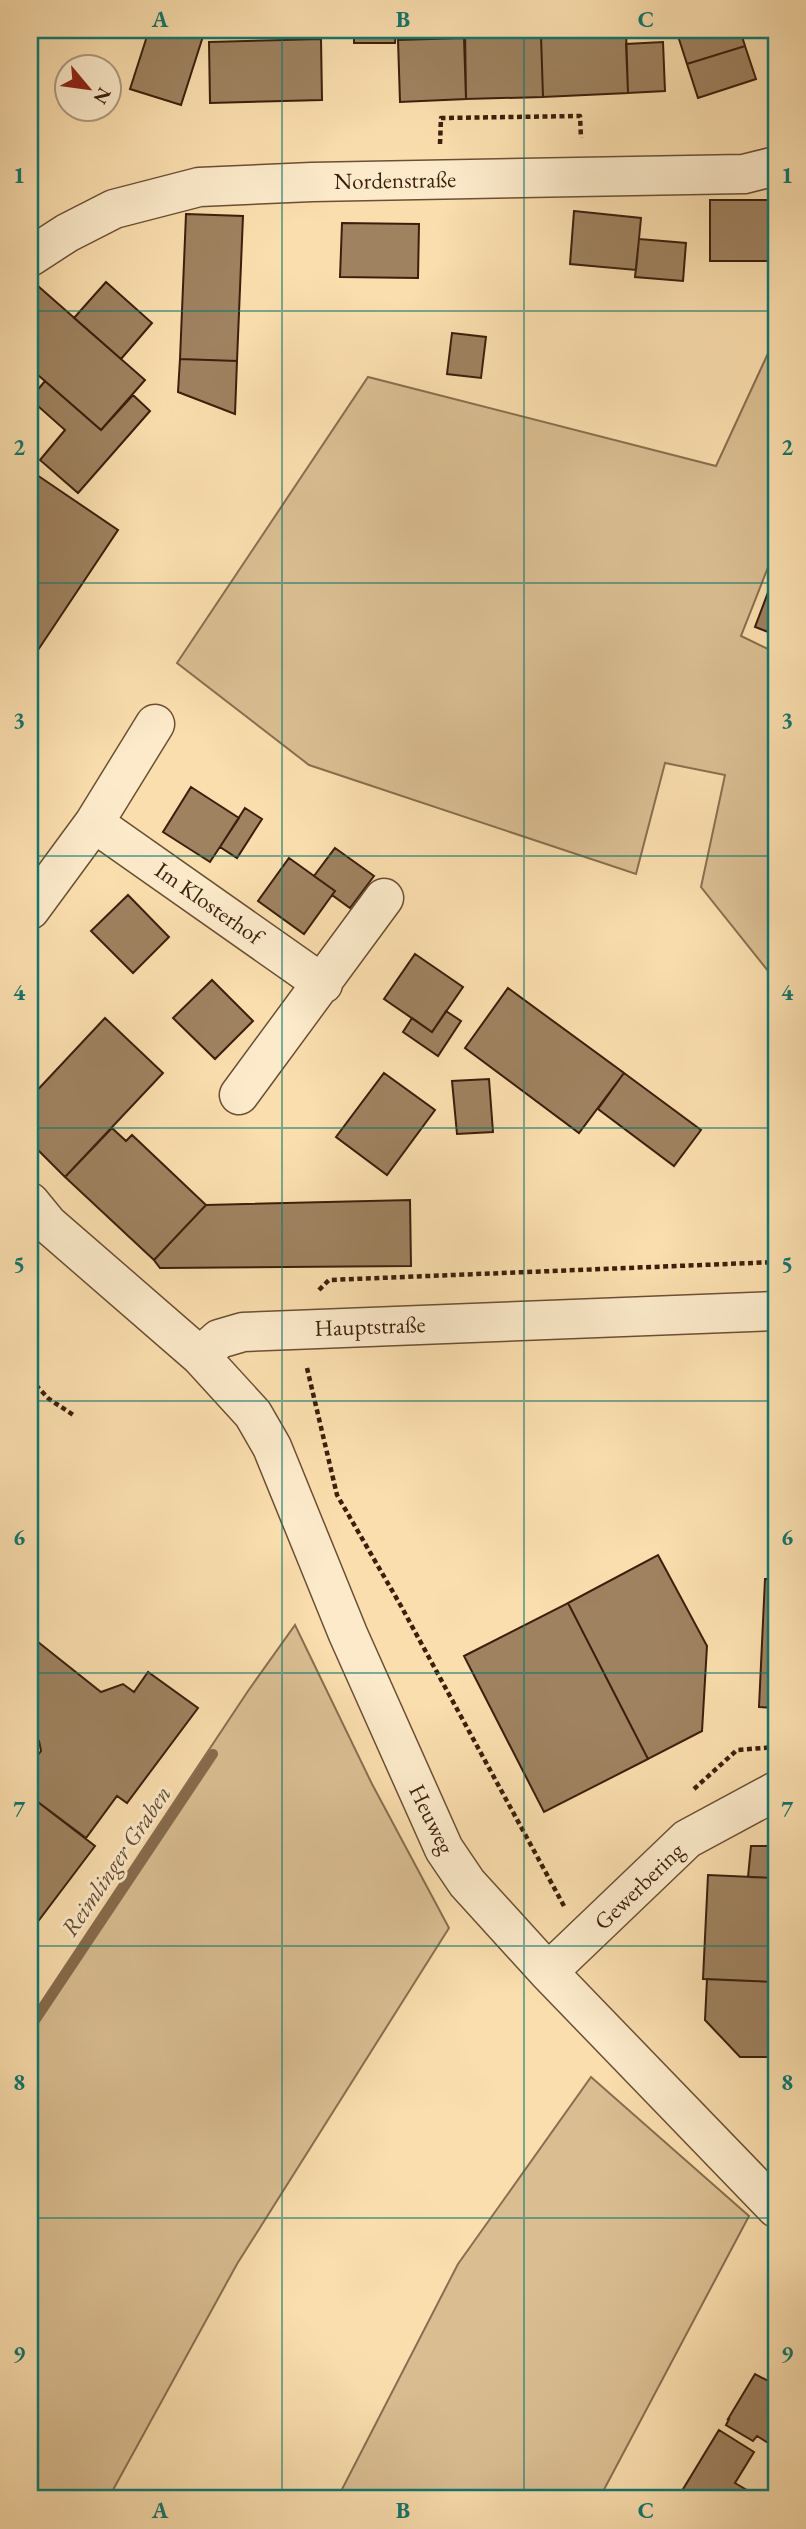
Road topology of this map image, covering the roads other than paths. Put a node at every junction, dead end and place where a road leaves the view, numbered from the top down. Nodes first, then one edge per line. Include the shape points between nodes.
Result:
1 (776, 166) edge
2 (30, 257) edge
3 (155, 724) dead end
4 (94, 823) junction
5 (384, 898) dead end
6 (30, 909) edge
7 (323, 984) junction
8 (239, 1095) dead end
9 (30, 1202) edge
10 (776, 1311) edge
11 (200, 1356) junction
12 (776, 1791) edge
13 (548, 1972) junction
14 (776, 2208) edge

1 - 2 street, Nordenstraße via 744,174 199,187 114,209
3 - 4 street
4 - 6 street
4 - 7 street, Im Klosterhof
5 - 7 street
7 - 8 street
9 - 11 street via 48,1224
10 - 11 street, Hauptstraße via 307,1312 219,1339
11 - 13 street, Heuweg via 253,1414 272,1447 348,1634 444,1849 467,1882
12 - 13 street, Gewerbering via 687,1839
13 - 14 street, Heuweg

